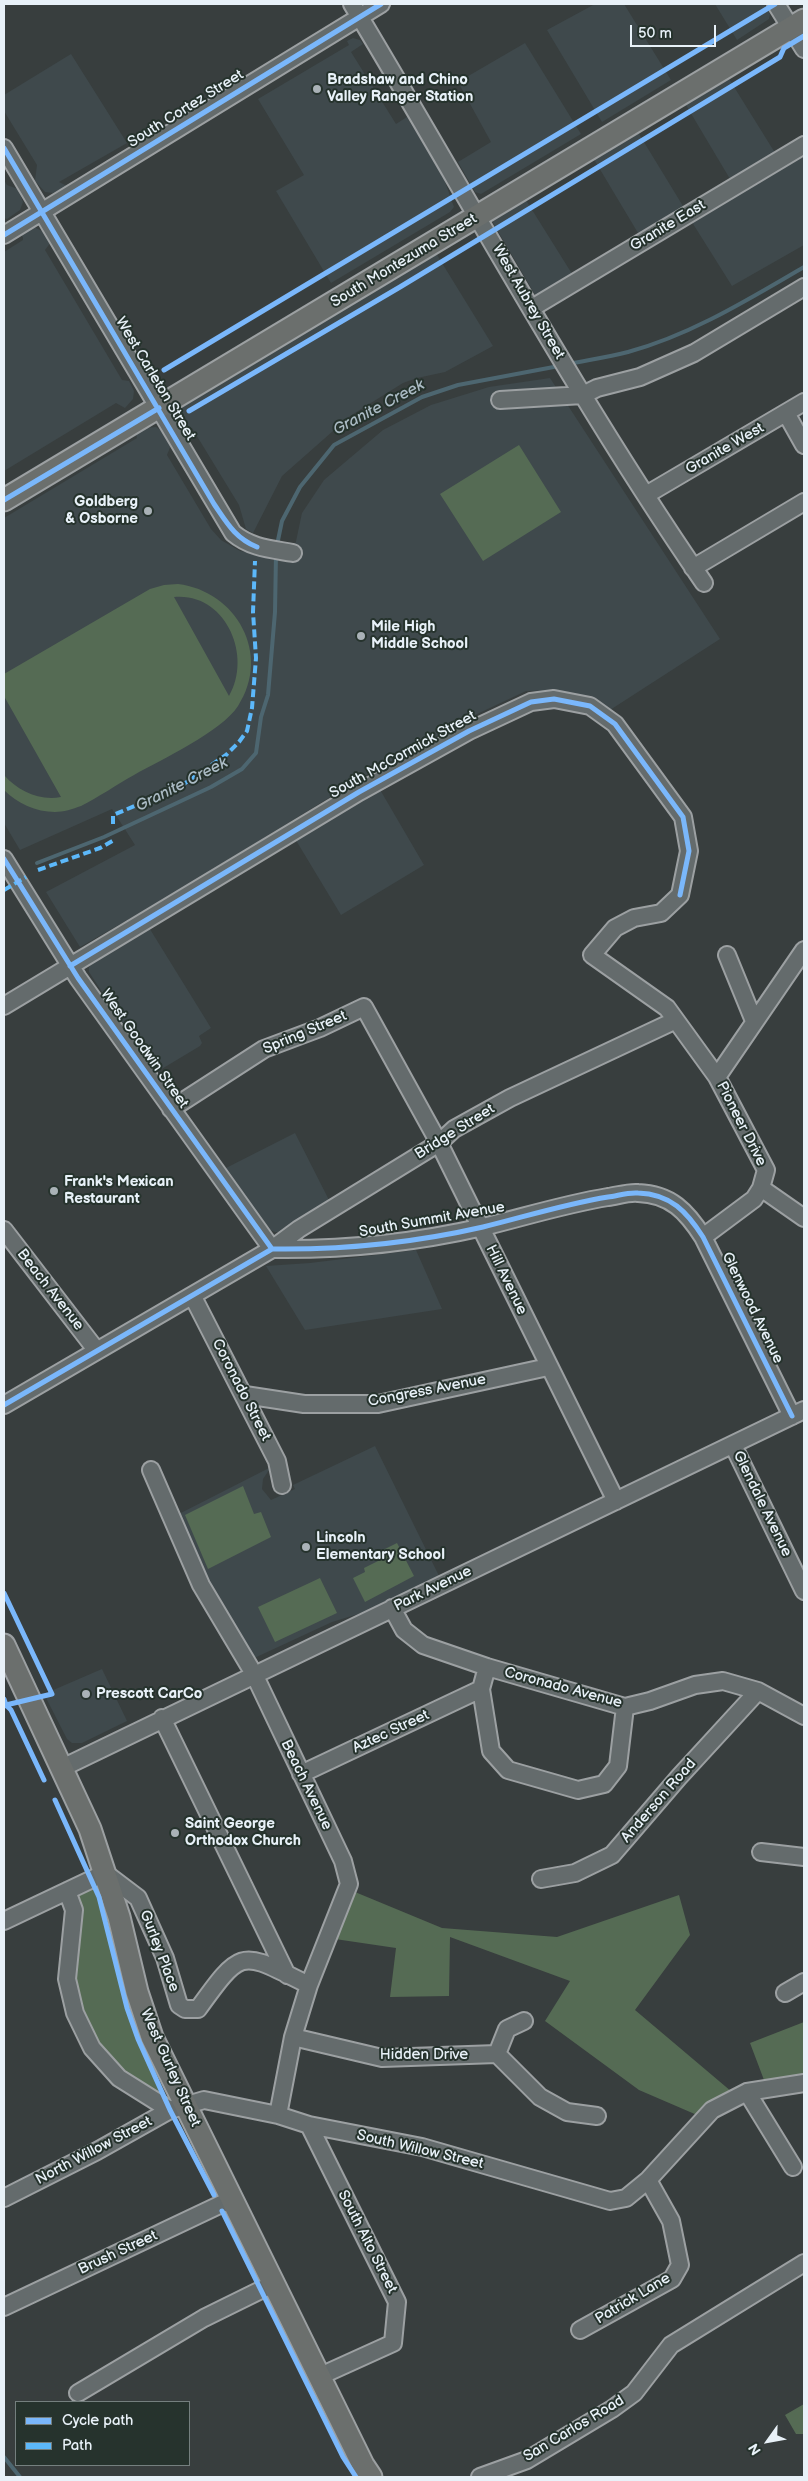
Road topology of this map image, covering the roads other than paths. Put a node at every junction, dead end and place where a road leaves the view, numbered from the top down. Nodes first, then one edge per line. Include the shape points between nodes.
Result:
1 (381, 4) edge
2 (776, 4) edge
3 (356, 10) edge
4 (798, 24) edge
5 (804, 49) edge
6 (804, 145) edge
7 (4, 148) edge
8 (42, 212) junction
9 (478, 216) junction
10 (4, 235) edge
11 (804, 287) edge
12 (532, 308) junction
13 (583, 395) junction
14 (500, 400) dead end
15 (804, 402) edge
16 (158, 408) junction
17 (786, 413) junction
18 (804, 445) edge
19 (646, 495) junction
20 (4, 500) edge
21 (804, 502) edge
22 (293, 553) dead end
23 (693, 568) junction
24 (704, 583) dead end
25 (4, 859) edge
26 (804, 950) edge
27 (727, 955) dead end
28 (70, 966) junction
29 (4, 1006) edge
30 (364, 1007) joint
31 (674, 1021) junction
32 (754, 1021) junction
33 (717, 1077) junction
34 (170, 1109) junction
35 (439, 1143) junction
36 (761, 1188) junction
37 (688, 1214) joint
38 (804, 1218) edge
39 (481, 1227) junction
40 (4, 1230) edge
41 (703, 1237) junction
42 (272, 1249) junction
43 (193, 1297) junction
44 (97, 1351) junction
45 (548, 1367) junction
46 (245, 1395) junction
47 (4, 1404) edge
48 (798, 1413) edge
49 (733, 1445) junction
50 (151, 1470) dead end
51 (282, 1485) dead end
52 (616, 1501) junction
53 (803, 1583) edge
54 (392, 1608) junction
55 (4, 1645) edge
56 (487, 1667) junction
57 (254, 1674) junction
58 (11, 1680) edge
59 (480, 1689) junction
60 (758, 1691) junction
61 (626, 1707) junction
62 (804, 1716) edge
63 (162, 1718) junction
64 (62, 1768) junction
65 (300, 1774) junction
66 (761, 1852) dead end
67 (804, 1857) edge
68 (105, 1874) junction
69 (541, 1879) dead end
70 (67, 1891) junction
71 (4, 1921) edge
72 (287, 1975) junction
73 (804, 1982) edge
74 (309, 1985) junction
75 (785, 1993) dead end
76 (524, 2021) dead end
77 (293, 2037) junction
78 (498, 2054) junction
79 (804, 2083) edge
80 (747, 2092) junction
81 (178, 2107) junction
82 (278, 2115) junction
83 (597, 2116) dead end
84 (309, 2125) junction
85 (793, 2167) dead end
86 (648, 2180) junction
87 (4, 2198) edge
88 (232, 2198) junction
89 (804, 2263) edge
90 (273, 2284) junction
91 (4, 2307) edge
92 (580, 2330) dead end
93 (318, 2378) junction
94 (78, 2393) dead end
95 (372, 2477) edge
96 (480, 2477) edge

1 - 3 street, South Cortez Street
2 - 4 street
3 - 8 street, South Cortez Street
3 - 9 street, West Aubrey Street
4 - 5 street
4 - 9 main road, South Montezuma Street
6 - 12 street, Granite East
7 - 8 street, West Carleton Street
8 - 10 street, South Cortez Street
8 - 16 street, West Carleton Street
9 - 12 street, West Aubrey Street
9 - 16 main road, South Montezuma Street
11 - 13 street via 694,353 640,377
12 - 13 street, West Aubrey Street
13 - 14 street
13 - 19 street, West Aubrey Street
15 - 17 street, Granite West
16 - 20 main road, South Montezuma Street
16 - 22 street, West Carleton Street via 233,533 257,548
17 - 18 street
17 - 19 street, Granite West
19 - 23 street, West Aubrey Street
21 - 23 street
23 - 24 street, West Aubrey Street
25 - 28 street, West Goodwin Street
26 - 32 street, Pioneer Drive
27 - 32 street
28 - 29 street, South McCormick Street
28 - 31 street, South McCormick Street via 380,780 531,702 554,699 590,706 615,724 683,817 689,851 680,895 661,913 634,918 615,928 592,955 667,1008
28 - 34 street, West Goodwin Street
30 - 34 street, Spring Street via 264,1049
30 - 35 street, Hill Avenue
31 - 33 street
31 - 35 street, Bridge Street via 510,1098 454,1129
32 - 33 street, Pioneer Drive
33 - 36 street, Pioneer Drive via 766,1170
34 - 42 street, West Goodwin Street
35 - 39 street, Hill Avenue
35 - 42 street, Bridge Street
36 - 38 street
36 - 41 street, Pioneer Drive via 754,1199
37 - 39 street, South Summit Avenue via 667,1199 638,1193 581,1202
37 - 41 street, Glenwood Avenue
39 - 42 street, South Summit Avenue via 379,1245
39 - 45 street, Hill Avenue
40 - 44 street, Beach Avenue
41 - 48 street, Glenwood Avenue
42 - 43 street
43 - 44 street
43 - 46 street, Coronado Street
44 - 47 street
45 - 46 street, Congress Avenue via 378,1404 304,1404
45 - 52 street, Hill Avenue
46 - 51 street, Coronado Street via 277,1461
48 - 49 street, Park Avenue
49 - 52 street, Park Avenue
49 - 53 street, Glendale Avenue
50 - 57 street, Beach Avenue via 201,1585
52 - 54 street, Park Avenue
54 - 56 street, Coronado Avenue via 404,1630 423,1645
54 - 57 street, Park Avenue
55 - 58 main road, West Gurley Street
56 - 59 street
56 - 61 street, Coronado Avenue
57 - 63 street, Park Avenue
57 - 65 street, Beach Avenue
58 - 64 main road, West Gurley Street
59 - 61 street via 491,1751 508,1770 578,1790 604,1784 618,1766
59 - 65 street, Aztec Street
60 - 61 street, Coronado Avenue via 723,1681 695,1685
60 - 62 street, Coronado Avenue
60 - 69 street, Anderson Road via 612,1855 575,1873
63 - 64 street, Park Avenue
63 - 72 street
64 - 68 main road, West Gurley Street via 90,1828
65 - 74 street, Beach Avenue via 343,1860 349,1884
66 - 67 street
68 - 70 street
68 - 72 street, Gurley Place via 138,1898 165,1958 179,2005 185,2009 198,2009 223,1974 242,1959 255,1959
68 - 81 main road, West Gurley Street via 137,1992
70 - 71 street
70 - 81 street via 74,1910 67,1979 75,2013 92,2048 119,2078
72 - 74 street, Gurley Place
73 - 75 street
74 - 77 street, Beach Avenue
76 - 78 street via 507,2029
77 - 78 street, Hidden Drive via 382,2058
77 - 82 street, Beach Avenue
78 - 83 street via 540,2097 567,2112
79 - 80 street, South Willow Street
80 - 85 street
80 - 86 street, South Willow Street via 712,2110
81 - 82 street, South Willow Street via 204,2100
81 - 87 street, North Willow Street
81 - 88 main road, West Gurley Street
82 - 84 street, South Willow Street
84 - 86 street, South Willow Street via 422,2148 610,2201 626,2198
84 - 93 street, South Alto Street via 397,2302 393,2343
86 - 92 street, Patrick Lane via 671,2221 680,2265 672,2279
88 - 90 main road, West Gurley Street
88 - 91 street, Brush Street
89 - 96 street, San Carlos Road via 671,2345 634,2392 612,2409 527,2460
90 - 93 main road, West Gurley Street
90 - 94 street via 204,2318
93 - 95 main road, West Gurley Street

